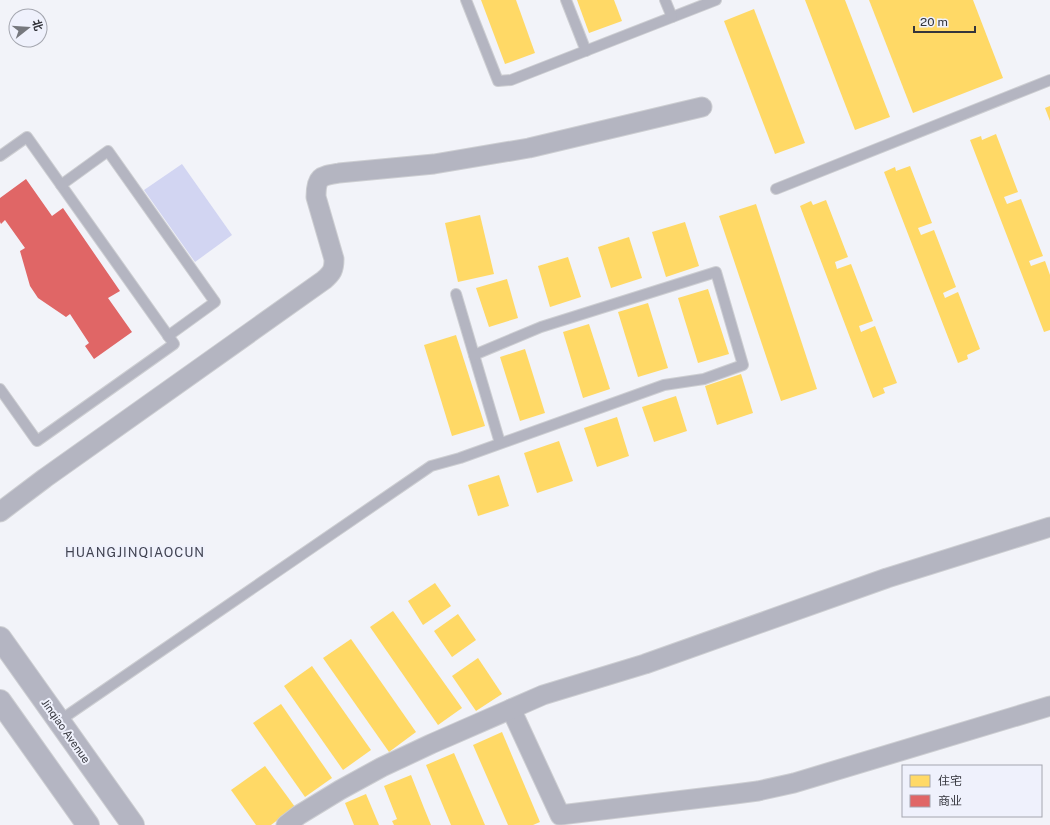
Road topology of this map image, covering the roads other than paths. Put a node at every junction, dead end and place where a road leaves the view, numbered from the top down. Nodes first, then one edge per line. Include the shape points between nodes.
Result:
1 (466, 0) edge
2 (566, 0) edge
3 (665, 0) edge
4 (716, 0) edge
5 (672, 17) junction
6 (586, 51) junction
7 (1050, 80) edge
8 (702, 107) dead end
9 (0, 156) edge
10 (61, 185) junction
11 (776, 189) dead end
12 (456, 294) dead end
13 (168, 336) junction
14 (474, 355) junction
15 (0, 389) edge
16 (500, 443) junction
17 (0, 512) edge
18 (1050, 527) edge
19 (0, 638) edge
20 (0, 701) edge
21 (1050, 706) edge
22 (512, 709) junction
23 (59, 721) junction
24 (88, 825) edge
25 (132, 825) edge
26 (286, 825) edge

1 - 6 lane via 498,81 511,80
2 - 6 lane
3 - 5 lane
4 - 5 lane
5 - 6 lane
7 - 11 lane
8 - 17 street via 529,148 434,164 324,176 318,181 316,197 334,259 334,267 330,274
9 - 10 lane via 27,137
10 - 13 lane
10 - 13 lane via 108,151 215,302
12 - 14 lane
13 - 15 lane via 174,344 37,441
14 - 16 lane
14 - 16 lane via 540,327 716,272 744,366 704,379 664,385
16 - 23 lane via 431,466
18 - 22 street via 887,578 645,664 543,695
19 - 23 highway, Jinqiao Avenue
20 - 24 highway
21 - 22 street via 794,784 758,791 560,815
22 - 26 street via 382,767 340,790
23 - 25 highway, Jinqiao Avenue

